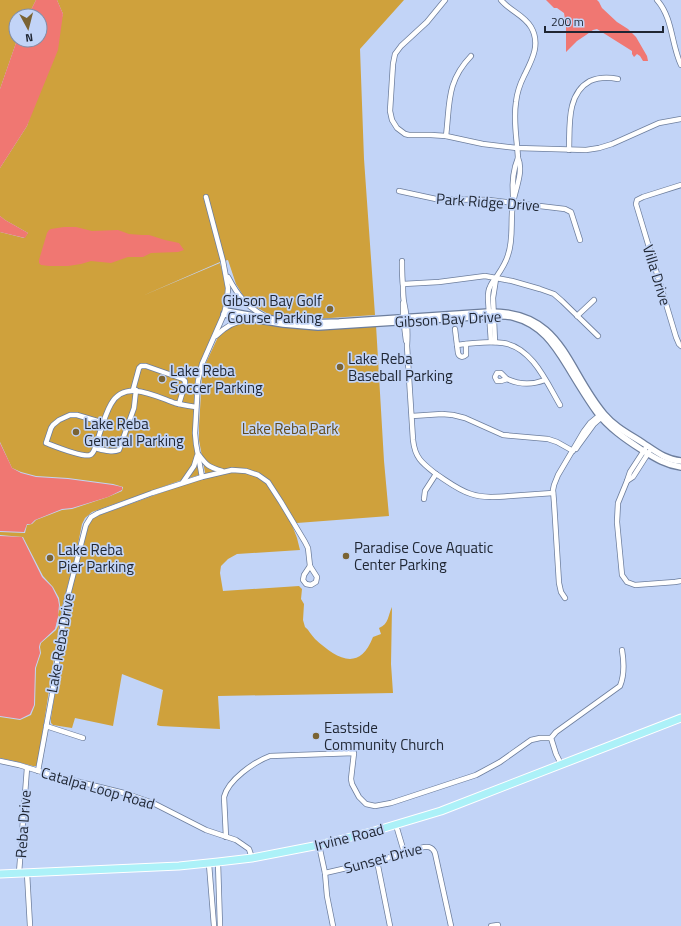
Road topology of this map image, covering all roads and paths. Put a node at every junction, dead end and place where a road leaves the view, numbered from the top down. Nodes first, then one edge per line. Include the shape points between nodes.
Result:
1 (445, 0) edge
2 (502, 0) edge
3 (657, 0) edge
4 (470, 56) dead end
5 (681, 65) edge
6 (618, 79) dead end
7 (681, 119) edge
8 (446, 136) junction
9 (517, 148) junction
10 (569, 150) junction
11 (681, 185) edge
12 (399, 191) dead end
13 (206, 197) dead end
14 (513, 203) junction
15 (580, 240) dead end
16 (402, 261) dead end
17 (226, 272) junction
18 (496, 277) junction
19 (403, 284) junction
20 (594, 300) dead end
21 (224, 313) junction
22 (491, 314) junction
23 (577, 316) junction
24 (270, 318) junction
25 (250, 319) junction
26 (405, 319) junction
27 (308, 325) junction
28 (455, 330) dead end
29 (598, 336) dead end
30 (213, 339) junction
31 (493, 342) junction
32 (466, 344) junction
33 (457, 345) junction
34 (681, 346) edge
35 (507, 379) dead end
36 (545, 380) junction
37 (135, 390) junction
38 (179, 404) junction
39 (560, 405) dead end
40 (196, 407) junction
41 (602, 415) junction
42 (412, 416) junction
43 (104, 423) junction
44 (95, 448) junction
45 (647, 450) junction
46 (573, 451) junction
47 (198, 454) junction
48 (681, 461) edge
49 (681, 467) edge
50 (224, 472) junction
51 (436, 474) junction
52 (202, 477) junction
53 (183, 482) junction
54 (553, 493) junction
55 (424, 499) dead end
56 (310, 566) dead end
57 (681, 581) edge
58 (565, 598) dead end
59 (622, 650) dead end
60 (681, 718) edge
61 (46, 726) junction
62 (83, 738) dead end
63 (551, 738) junction
64 (0, 761) edge
65 (561, 764) junction
66 (27, 768) junction
67 (38, 771) junction
68 (396, 825) junction
69 (226, 837) junction
70 (319, 845) junction
71 (404, 852) junction
72 (252, 858) junction
73 (377, 861) junction
74 (218, 862) junction
75 (209, 864) junction
76 (20, 873) junction
77 (27, 873) junction
78 (325, 873) junction
79 (0, 874) edge
80 (498, 925) dead end
81 (30, 926) edge
82 (214, 926) edge
83 (220, 926) edge
84 (333, 926) edge
85 (390, 926) edge
86 (451, 926) edge
87 (491, 926) edge

1 - 8 street via 427,22 400,46 396,54 390,111 394,125 405,134
2 - 9 street via 529,23 536,42 516,102
3 - 5 street via 666,14
4 - 8 street via 452,85
6 - 10 street via 596,79 588,82 578,92 571,110
7 - 10 street via 659,123 599,148
8 - 9 street
9 - 10 street
9 - 14 street via 516,176 512,185
11 - 34 street, Villa Drive via 643,197 636,202 678,344
12 - 14 street, Park Ridge Drive via 436,199
13 - 17 street
14 - 15 street, Park Ridge Drive via 568,210
14 - 18 street via 510,250
16 - 19 street
17 - 21 street via 228,294
17 - 24 street via 243,301 255,311
18 - 19 street via 481,276
18 - 22 street
18 - 23 street via 550,292
19 - 26 street
20 - 23 street
21 - 24 street, Gibson Bay Drive
21 - 25 street, Gibson Bay Drive
21 - 30 street
22 - 26 street, Gibson Bay Drive
22 - 31 street
22 - 41 street, Gibson Bay Drive via 505,312 524,317 547,331 561,347
23 - 29 street
24 - 27 street, Gibson Bay Drive
25 - 27 street, Gibson Bay Drive
25 - 30 street via 229,325
26 - 27 street, Gibson Bay Drive
26 - 42 street via 404,334
28 - 33 street
30 - 40 street via 200,370
31 - 32 street
31 - 36 street via 508,344 521,350
32 - 33 street
32 - 33 street via 466,355 463,357 458,355
35 - 36 street via 523,384
36 - 39 street
37 - 38 street
37 - 38 street via 139,368 146,366 185,381
37 - 43 street via 123,392 114,399
37 - 44 street via 134,408 119,450
38 - 40 street
40 - 47 street via 195,433
41 - 45 street, Gibson Bay Drive
41 - 46 street via 587,427
42 - 46 street via 453,415 503,434 548,439
42 - 51 street via 414,446 418,457
43 - 44 street
43 - 44 street via 77,415 70,416 53,425 46,443 82,456 89,456
45 - 48 street, Gibson Bay Drive
45 - 49 street, Gibson Bay Drive via 667,464
45 - 57 street via 630,472 619,498 617,512 621,570 624,579 634,585
46 - 54 street via 556,480
47 - 50 street via 211,468
47 - 52 street
47 - 53 street via 194,466
50 - 52 street, Lake Reba Drive
50 - 56 street, Lake Reba Drive via 250,472 268,482 308,548
51 - 54 street via 476,496
51 - 55 street via 425,491
52 - 53 street, Lake Reba Drive
53 - 61 street, Lake Reba Drive via 98,513 88,520 66,603
54 - 58 street via 560,587
59 - 63 street via 624,667 620,686
60 - 65 main road, Irvine Road
61 - 62 street
61 - 67 street, Lake Reba Drive
63 - 65 street
63 - 69 street via 531,740 476,775 382,806 366,804 352,784 354,753 263,758 235,779 225,792
64 - 66 street, Catalpa Loop Road
65 - 68 main road, Irvine Road
66 - 67 street, Catalpa Loop Road
66 - 76 street, Reba Drive
67 - 69 street, Catalpa Loop Road via 136,796
68 - 70 main road, Irvine Road
68 - 71 street
69 - 72 street, Catalpa Loop Road via 249,849
70 - 72 main road, Irvine Road
70 - 78 street
71 - 73 street, Sunset Drive
71 - 86 street, Sunset Drive via 426,846 435,851
72 - 74 main road, Irvine Road
73 - 78 street, Sunset Drive
73 - 85 street
74 - 75 main road, Irvine Road
74 - 83 street
75 - 77 main road, Irvine Road
75 - 82 street
76 - 77 main road, Irvine Road
76 - 79 main road, Irvine Road
77 - 81 street
78 - 84 street
80 - 87 street

